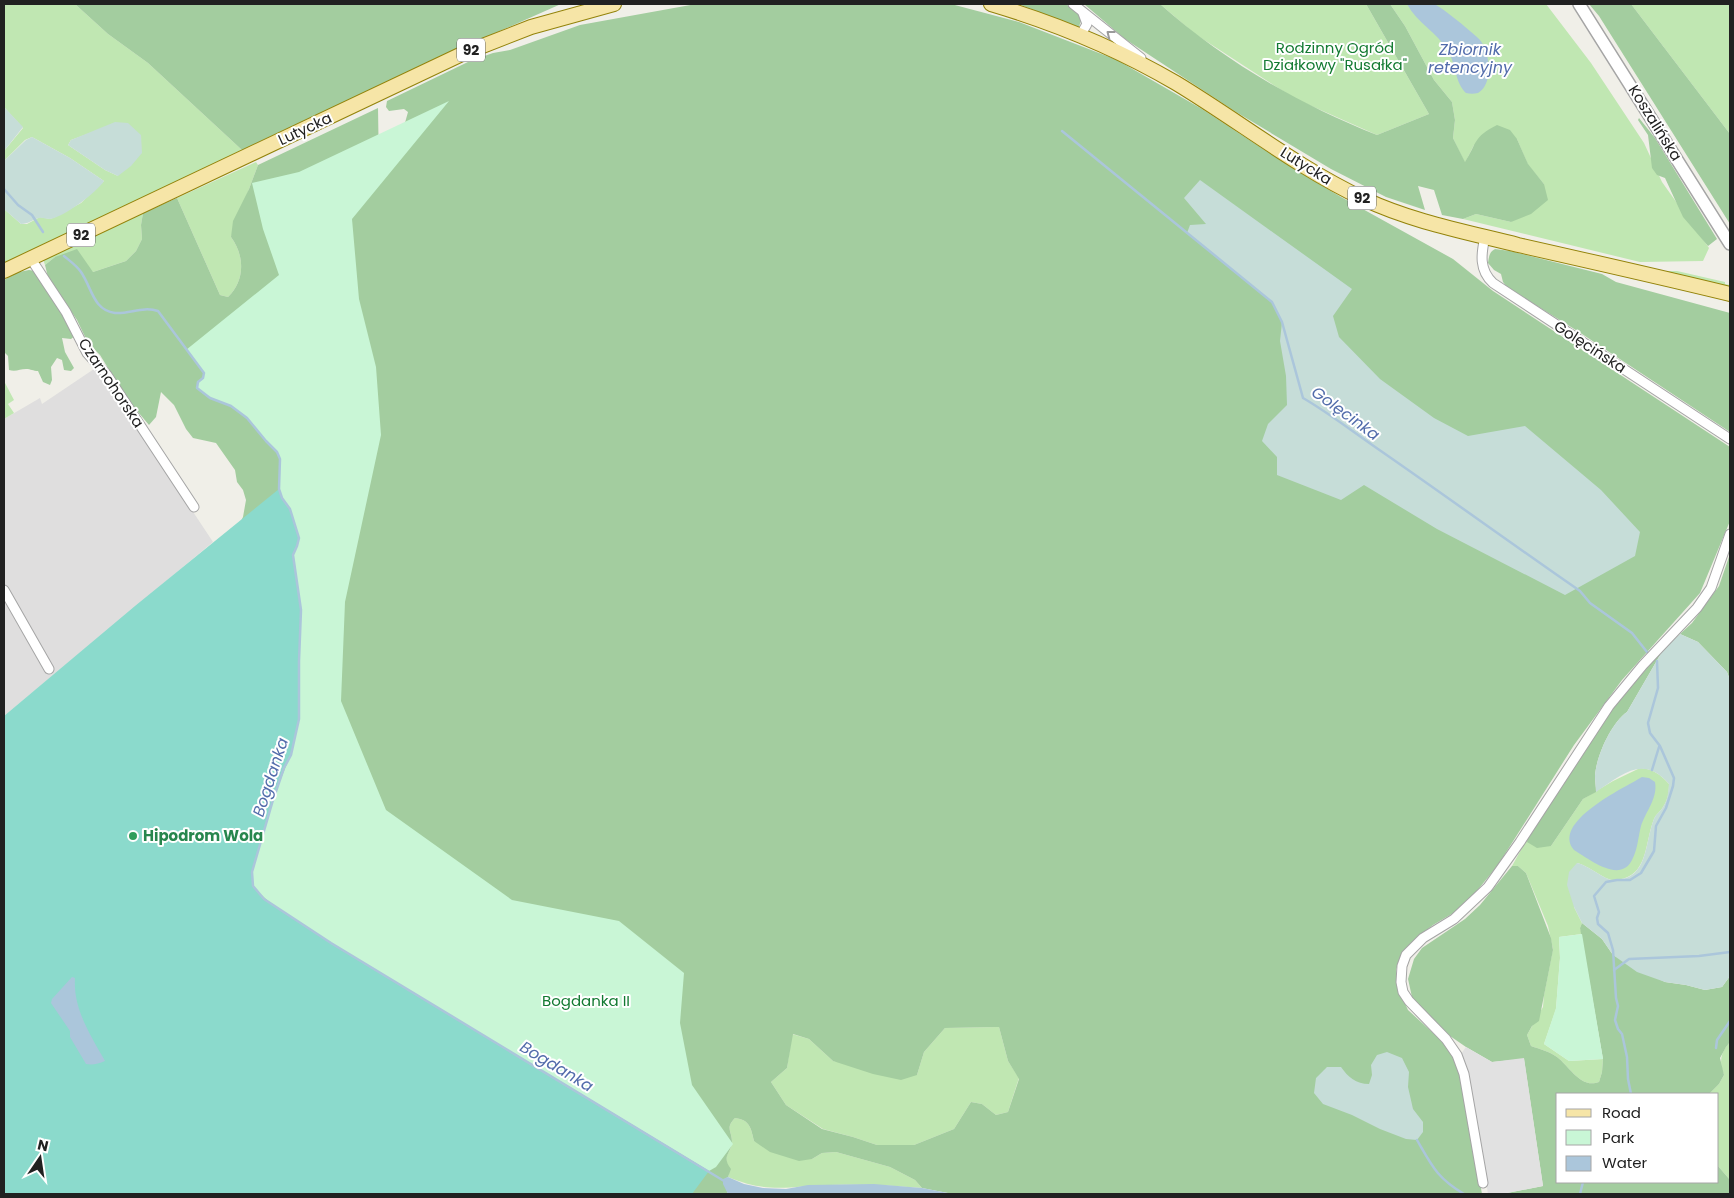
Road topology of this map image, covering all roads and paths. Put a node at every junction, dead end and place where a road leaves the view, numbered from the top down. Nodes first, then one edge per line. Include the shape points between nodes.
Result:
1 (614, 4) edge
2 (991, 4) edge
3 (1073, 4) edge
4 (1579, 4) edge
5 (1083, 13) junction
6 (1080, 36) junction
7 (1177, 84) junction
8 (1485, 237) junction
9 (1730, 244) edge
10 (31, 258) junction
11 (4, 271) edge
12 (1730, 294) edge
13 (1730, 439) edge
14 (194, 507) dead end
15 (1730, 534) edge
16 (4, 590) edge
17 (49, 669) dead end
18 (1483, 1183) dead end

1 - 10 main road, Lutycka / 92 via 555,19 486,44
2 - 6 main road, Lutycka / 92
3 - 5 street
4 - 9 street, Koszalińska
5 - 6 street via 1087,24
7 -> 5 street
6 - 7 main road, Lutycka / 92
7 - 8 main road, Lutycka / 92 via 1318,174 1364,198 1410,216
8 - 12 main road, Lutycka / 92
8 - 13 street, Golęcińska via 1482,268 1498,288
10 - 11 main road, Lutycka / 92
10 - 14 street, Czarnohorska via 66,312 87,353 107,375
15 - 18 street via 1711,588 1702,602 1609,706 1488,887 1454,919 1423,938 1406,955 1402,966 1403,992 1457,1055 1466,1083
16 - 17 street

